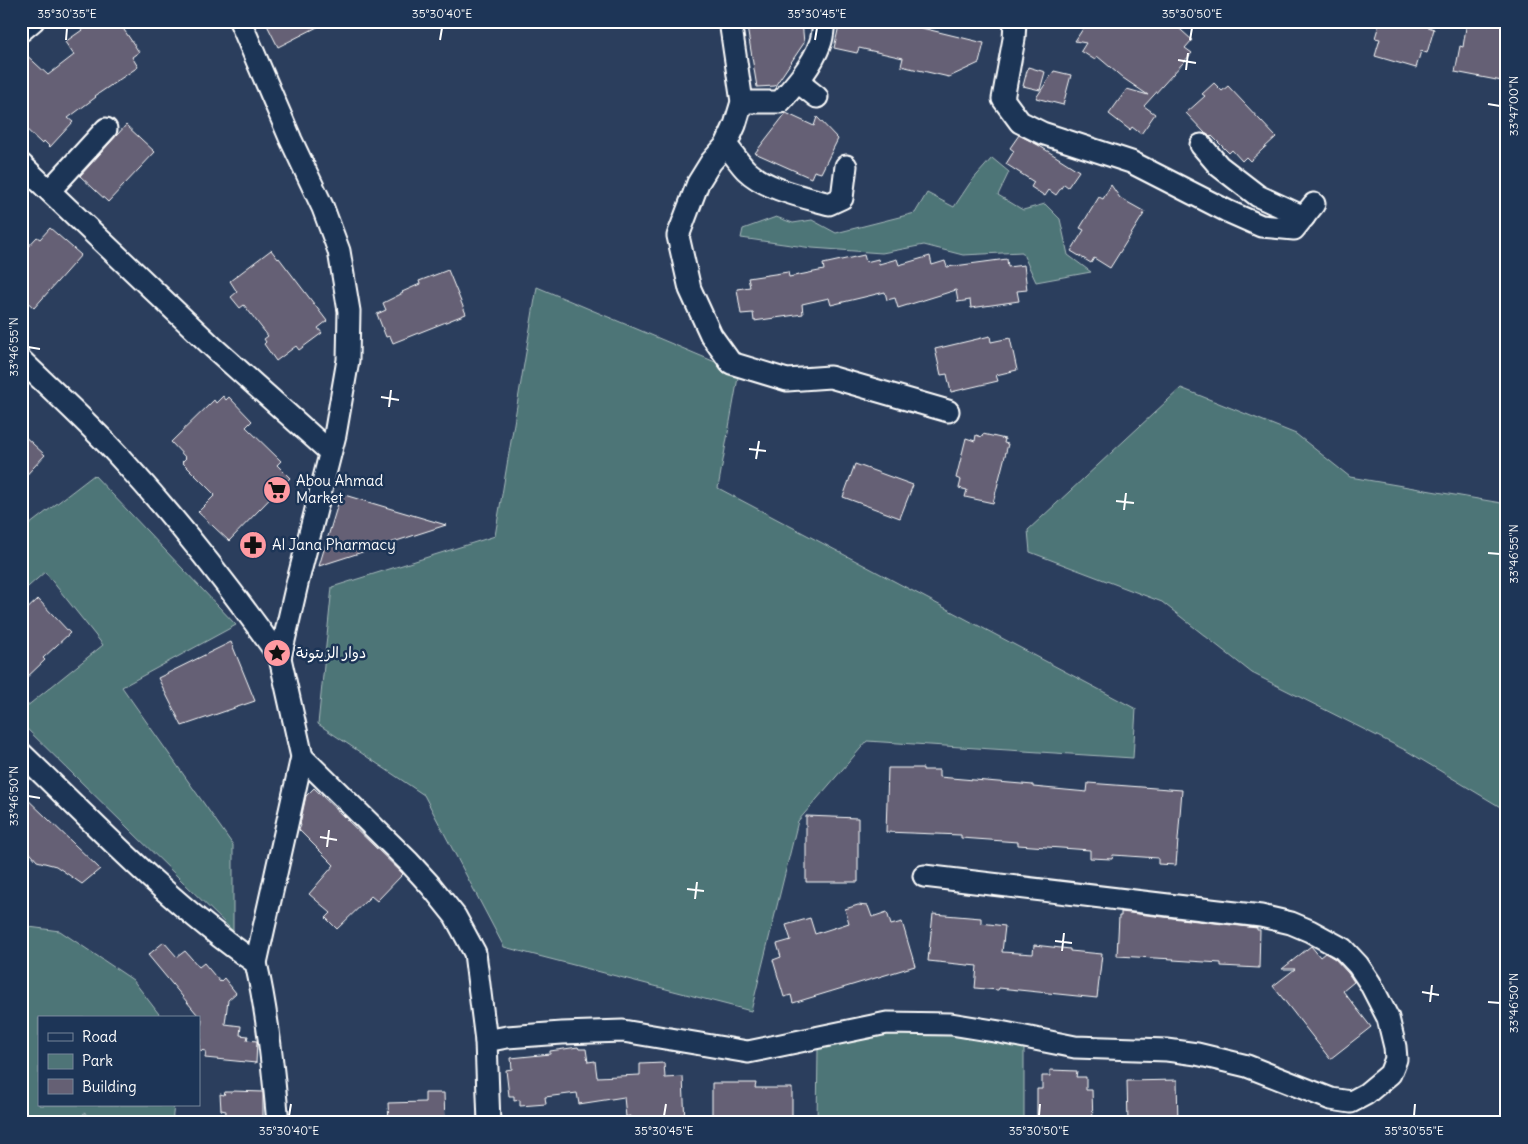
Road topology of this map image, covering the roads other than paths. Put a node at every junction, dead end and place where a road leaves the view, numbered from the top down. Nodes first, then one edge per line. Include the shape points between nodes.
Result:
1 (33, 21) edge
2 (240, 21) edge
3 (730, 21) edge
4 (824, 21) edge
5 (1011, 22) edge
6 (21, 30) edge
7 (798, 82) junction
8 (817, 97) dead end
9 (742, 102) junction
10 (106, 129) dead end
11 (726, 145) junction
12 (1202, 145) dead end
13 (21, 164) edge
14 (846, 166) dead end
15 (50, 190) junction
16 (21, 360) edge
17 (948, 411) dead end
18 (330, 452) junction
19 (280, 658) junction
20 (21, 753) edge
21 (302, 757) junction
22 (924, 876) dead end
23 (256, 963) junction
24 (486, 1041) junction
25 (278, 1123) edge
26 (489, 1123) edge

1 - 6 street
2 - 18 street via 339,251 350,311 348,360
3 - 9 street
4 - 7 street via 820,44
5 - 12 street via 1014,39 1003,99 1020,122 1042,133 1131,162 1261,226 1294,229 1309,211 1258,196 1219,166
7 - 8 street
7 - 9 street via 780,102
9 - 11 street
10 - 15 street
11 - 14 street via 746,170 760,181 829,204 842,198
11 - 17 street via 698,183 678,236 690,290 711,335 731,363 787,380 830,377
13 - 15 street
15 - 18 street via 227,360
16 - 19 street via 125,462 242,605
18 - 19 street
19 - 21 street
20 - 23 street via 154,881 224,942
21 - 23 street
21 - 24 street via 409,862 455,916 475,953
22 - 24 street via 1261,916 1310,931 1343,949 1370,983 1388,1018 1395,1047 1396,1059 1390,1074 1351,1102 1331,1099 1247,1066 1197,1054 1075,1047 950,1024 887,1023 748,1052 623,1031 569,1032
23 - 25 street via 264,998
24 - 26 street

